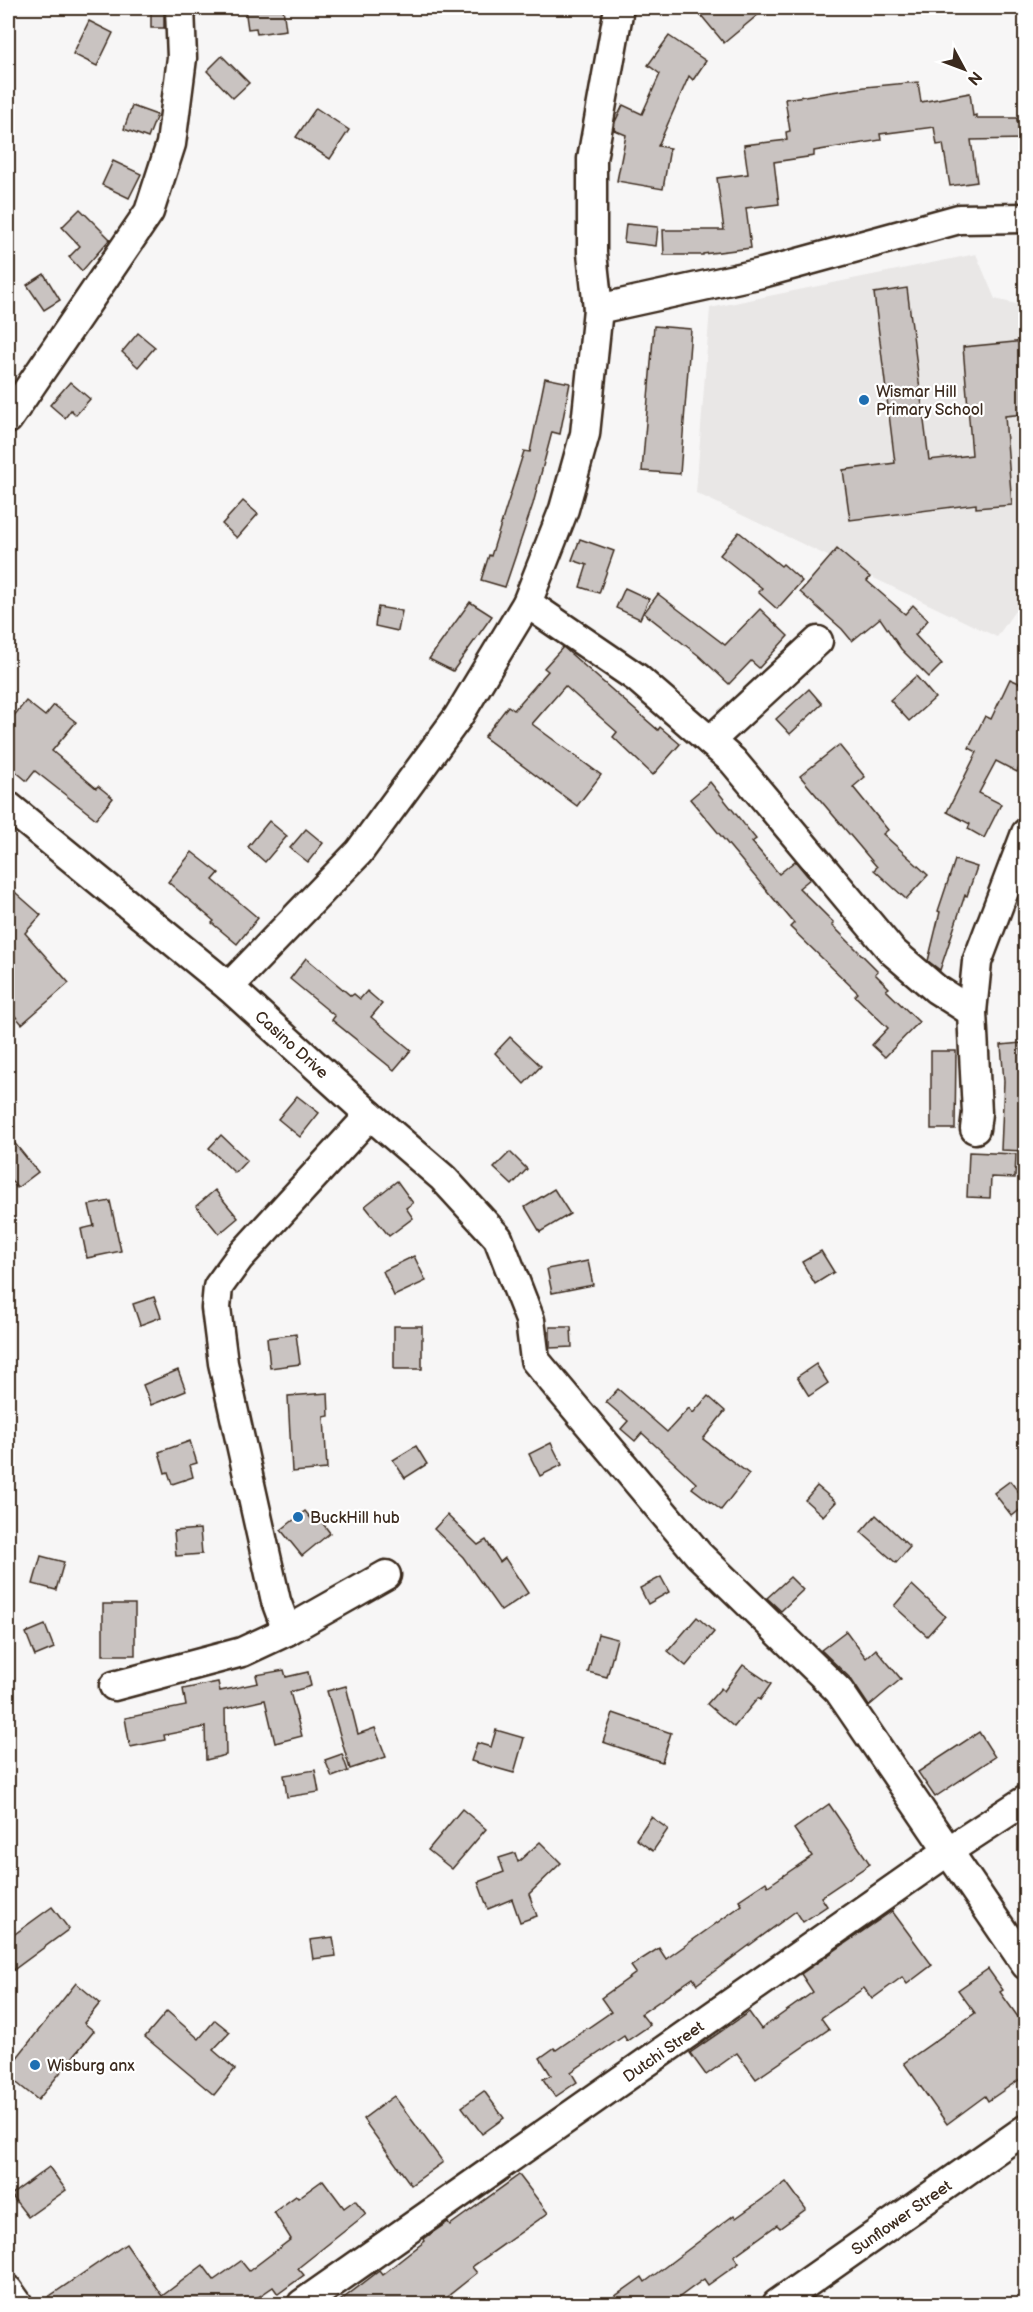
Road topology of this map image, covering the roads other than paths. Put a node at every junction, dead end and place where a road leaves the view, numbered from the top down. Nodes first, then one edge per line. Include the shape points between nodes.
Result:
1 (180, 8) edge
2 (619, 8) edge
3 (1026, 218) edge
4 (598, 309) junction
5 (8, 419) edge
6 (527, 603) junction
7 (818, 641) dead end
8 (710, 741) junction
9 (8, 806) edge
10 (1025, 837) edge
11 (229, 987) junction
12 (972, 1012) junction
13 (370, 1115) junction
14 (975, 1129) dead end
15 (386, 1575) dead end
16 (287, 1631) junction
17 (114, 1686) dead end
18 (1026, 1800) edge
19 (948, 1851) junction
20 (1026, 1965) edge
21 (1026, 2129) edge
22 (8, 2290) edge
23 (321, 2299) edge
24 (18, 2304) edge
25 (777, 2304) edge

1 - 5 street via 182,58 171,144 149,212
2 - 4 street via 592,159 592,253
3 - 4 street via 959,219 762,273
4 - 6 street via 585,434 564,509
6 - 8 street via 637,678
6 - 11 street via 458,717 359,852
7 - 8 street
8 - 12 street via 733,761 892,951 936,989
9 - 11 street, Casino Drive
10 - 12 street via 977,962
11 - 13 street, Casino Drive
12 - 14 street
13 - 16 street via 239,1258 218,1287 216,1308 223,1364 276,1601
13 - 19 street, Casino Drive via 443,1178 498,1238 530,1320 535,1360 698,1554 839,1691
15 - 16 street
16 - 17 street via 243,1652
18 - 19 street, Dutchi Street
19 - 20 street, Casino Drive
19 - 23 street, Dutchi Street
21 - 25 street, Sunflower Street
22 - 24 street

